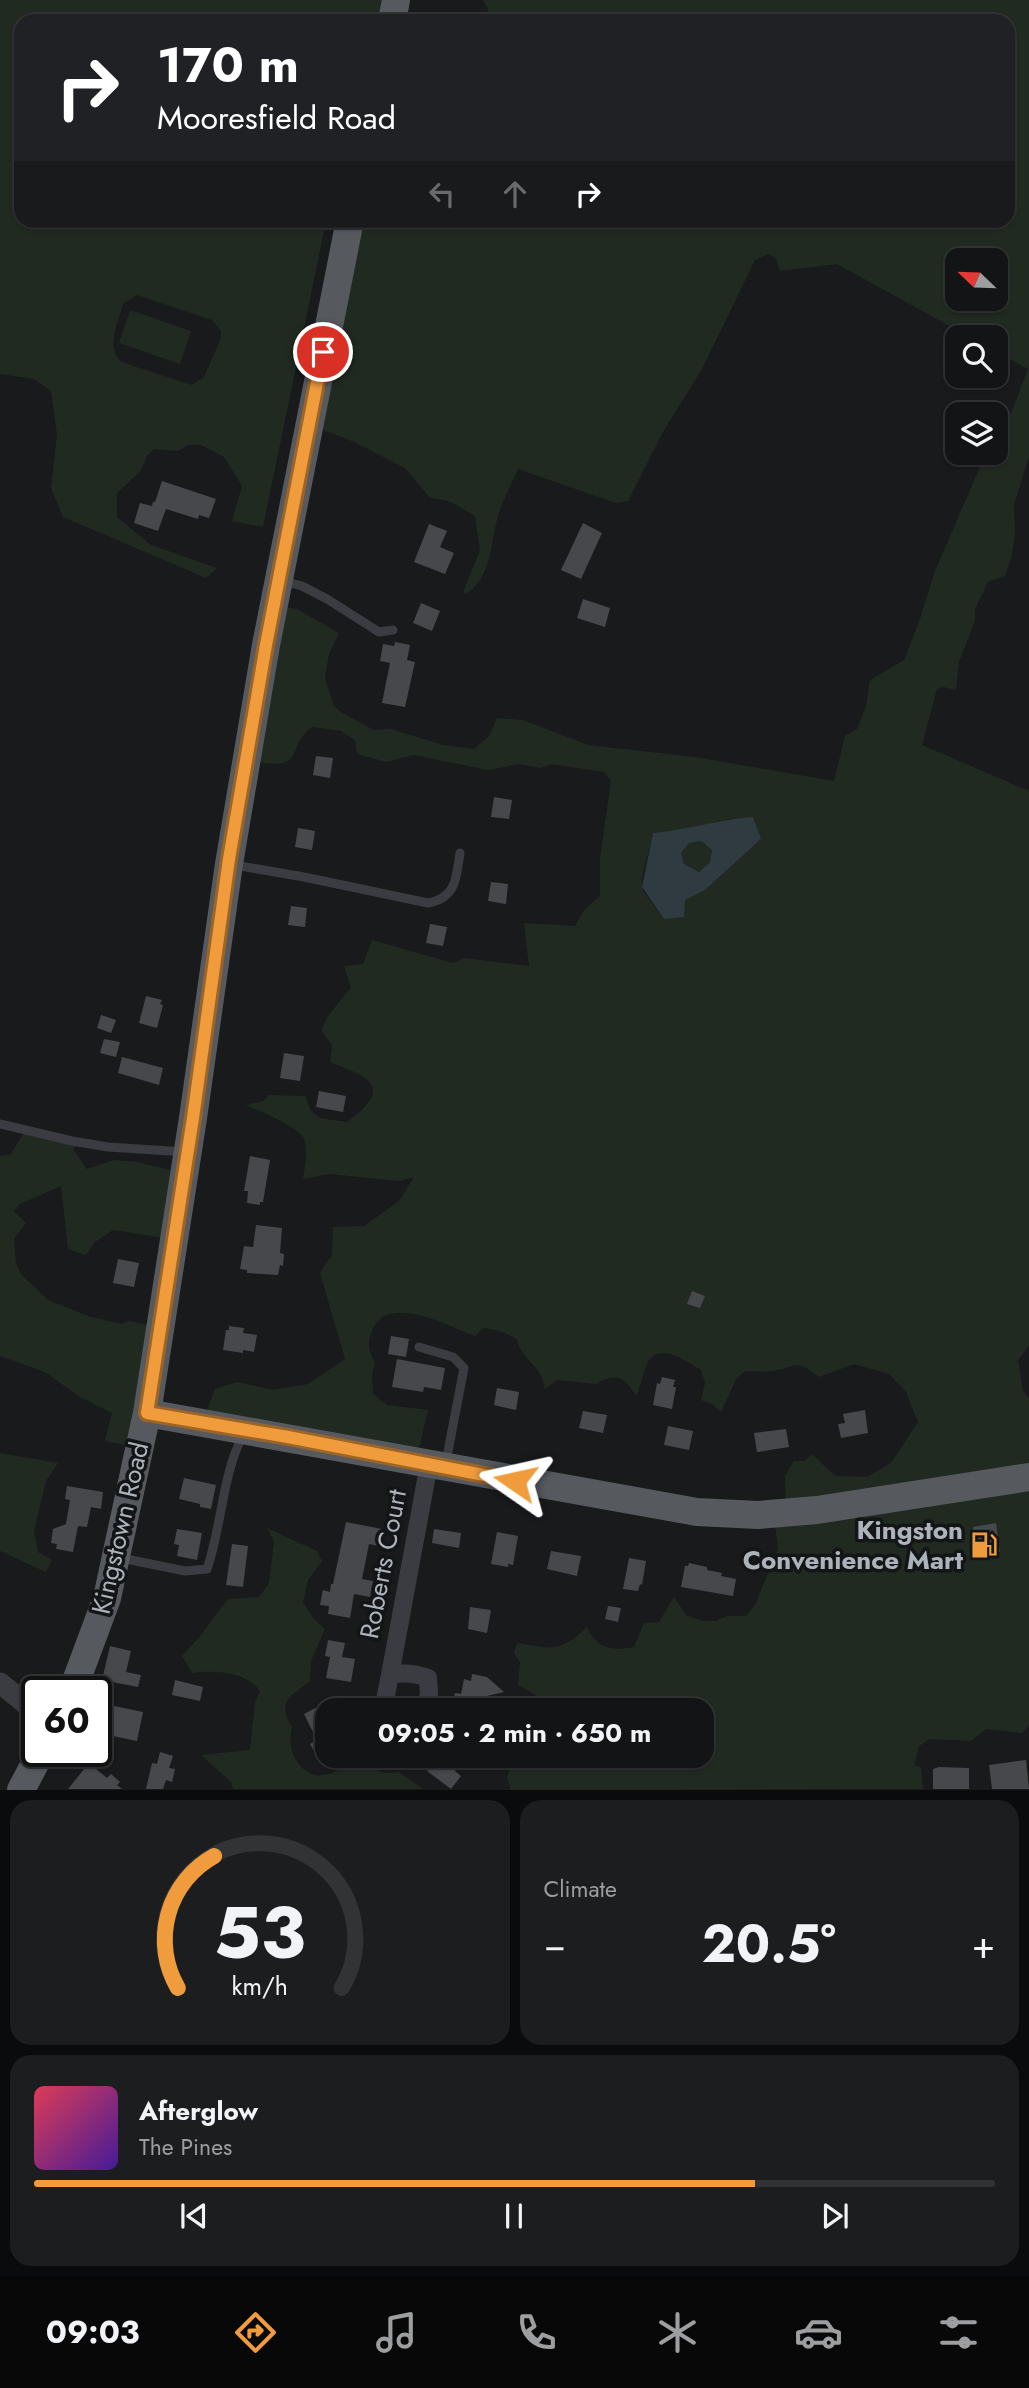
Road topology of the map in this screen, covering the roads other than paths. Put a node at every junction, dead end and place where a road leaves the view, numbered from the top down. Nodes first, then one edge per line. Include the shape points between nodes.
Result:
1 (348, 228) edge
2 (278, 580) junction
3 (393, 630) dead end
4 (460, 853) dead end
5 (229, 864) junction
6 (0, 1124) edge
7 (187, 1152) junction
8 (419, 1347) dead end
9 (147, 1413) junction
10 (246, 1430) junction
11 (437, 1466) junction
12 (1029, 1477) edge
13 (116, 1557) junction
14 (390, 1675) junction
15 (78, 1676) edge
16 (0, 1682) edge
17 (385, 1698) edge
18 (428, 1698) edge
19 (21, 1700) edge
20 (33, 1767) edge
21 (21, 1790) edge

1 - 2 main road
2 - 3 lane via 302,586 379,632
2 - 5 main road
4 - 5 lane via 455,883 448,894 441,901 428,903
5 - 7 main road
6 - 7 lane via 108,1147
7 - 9 main road
8 - 11 lane via 453,1357 464,1368
9 - 10 main road, Kingstown Road
9 - 13 main road, Kingstown Road
10 - 11 main road, Kingstown Road
10 - 13 lane via 234,1451 207,1569 186,1571
11 - 12 main road, Kingstown Road via 697,1512 758,1515
11 - 14 street, Roberts Court
13 - 15 main road, Kingstown Road
14 - 17 street, Roberts Court
14 - 18 street, Roberts Court via 416,1673 428,1678
16 - 19 street
20 - 21 main road

